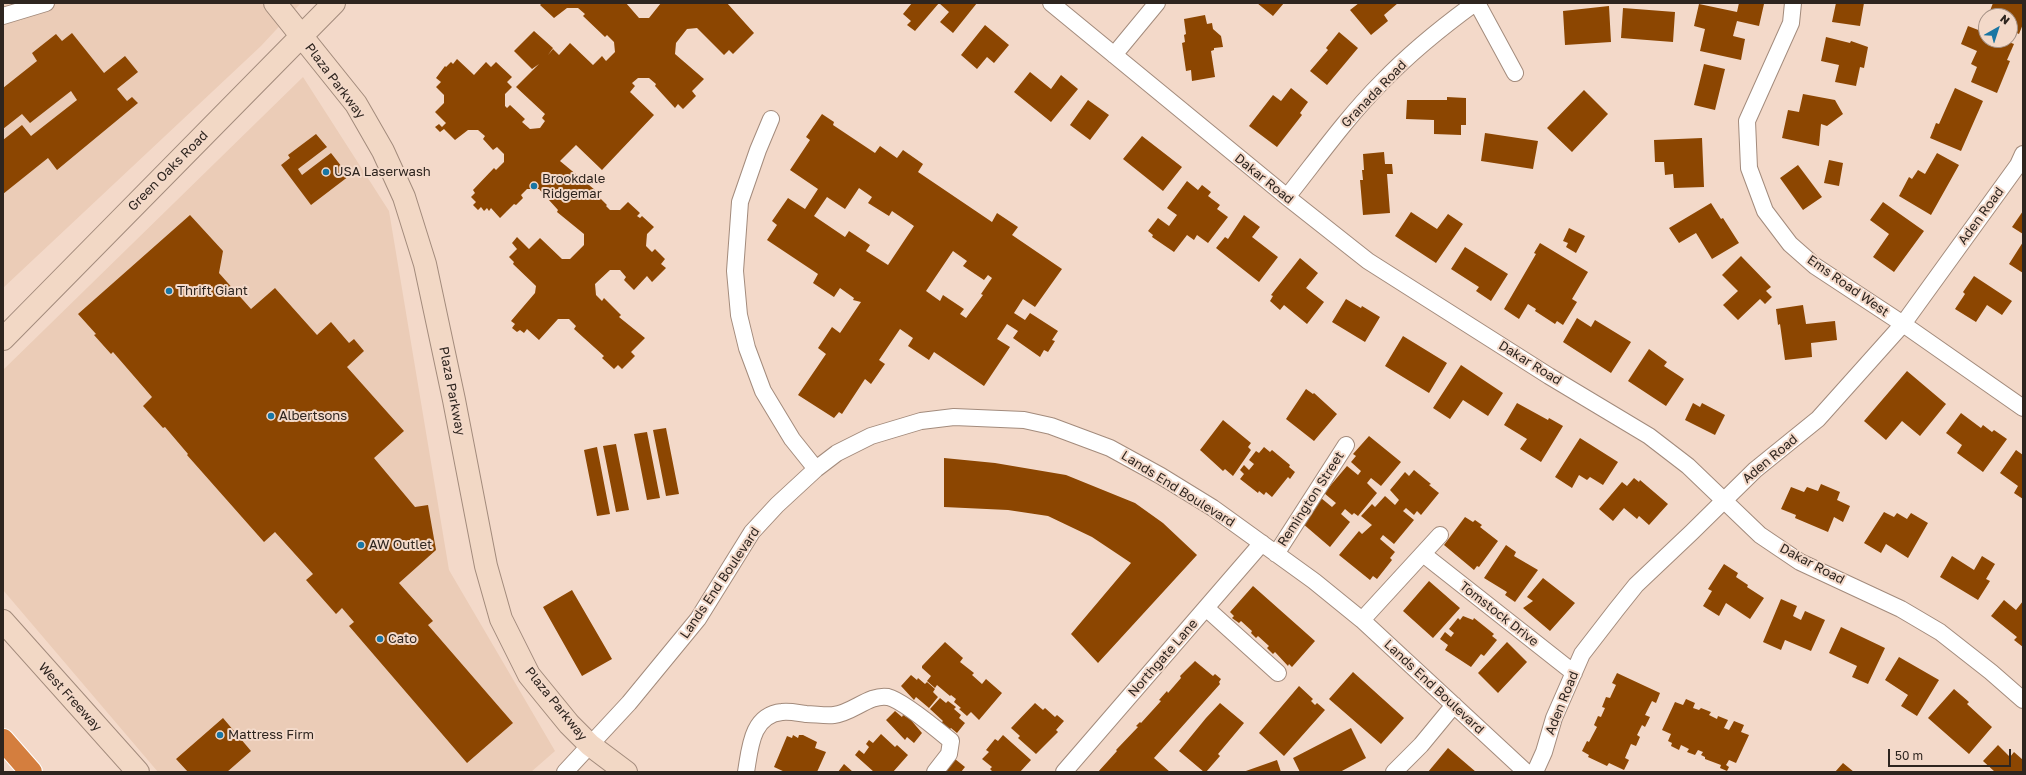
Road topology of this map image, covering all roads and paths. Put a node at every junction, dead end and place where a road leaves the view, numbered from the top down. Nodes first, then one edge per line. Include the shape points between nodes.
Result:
1 (46, 3) edge
2 (275, 3) edge
3 (334, 3) edge
4 (1050, 3) edge
5 (1157, 3) edge
6 (1476, 3) edge
7 (1793, 3) edge
8 (3, 16) edge
9 (301, 36) junction
10 (1114, 55) junction
11 (1515, 73) dead end
12 (771, 119) dead end
13 (2023, 154) edge
14 (1287, 198) junction
15 (1903, 324) junction
16 (3, 339) edge
17 (2023, 408) edge
18 (1346, 445) dead end
19 (816, 469) junction
20 (1724, 500) junction
21 (1440, 535) dead end
22 (1262, 543) junction
23 (1276, 554) junction
24 (1423, 554) junction
25 (1206, 608) junction
26 (1362, 620) junction
27 (3, 621) edge
28 (1278, 673) dead end
29 (1574, 673) junction
30 (2023, 700) edge
31 (1454, 706) junction
32 (3, 740) edge
33 (590, 745) junction
34 (31, 772) edge
35 (138, 772) edge
36 (565, 772) edge
37 (626, 772) edge
38 (746, 772) edge
39 (934, 772) edge
40 (1064, 772) edge
41 (1394, 772) edge
42 (1526, 772) edge
43 (1535, 772) edge

1 - 8 street
2 - 9 street, Plaza Parkway
3 - 9 street, Green Oaks Road
4 - 10 street, Dakar Road
5 - 10 street
6 - 11 street
6 - 14 street, Granada Road via 1440,29 1382,82 1339,130
7 - 15 street, Ems Road West via 1791,23 1747,121 1749,168 1765,211 1790,244 1815,266
9 - 16 street, Green Oaks Road
9 - 33 street, Plaza Parkway via 356,104 383,151 404,197 425,264 484,559 501,619 529,675 569,724
10 - 14 street, Dakar Road
12 - 19 street via 740,202 735,271 739,315 747,348 763,391 792,439
13 - 15 street, Aden Road via 2018,165
14 - 20 street, Dakar Road via 1368,261 1649,436 1688,466
15 - 17 street, Ems Road West
15 - 20 street, Aden Road via 1818,419 1755,470
18 - 23 street, Remington Street
19 - 22 street, Lands End Boulevard via 837,453 871,436 921,421 954,417 1024,420 1051,426 1110,448 1213,508
19 - 33 street, Lands End Boulevard via 752,532 698,619 629,703
20 - 29 street, Aden Road via 1636,585 1582,654
20 - 30 street, Dakar Road via 1760,535 1800,562 1901,609 1940,632 1992,672
21 - 24 street
22 - 23 street, Lands End Boulevard
22 - 25 street, Northgate Lane
23 - 26 street, Lands End Boulevard
24 - 26 street
24 - 29 street, Tomstock Drive
25 - 28 street
25 - 40 street, Northgate Lane
26 - 31 street, Lands End Boulevard
27 - 35 street, West Freeway
29 - 43 street, Aden Road via 1554,718
31 - 41 street via 1422,745
31 - 42 street, Lands End Boulevard
32 - 34 highway
33 - 36 street, Lands End Boulevard
33 - 37 street, Plaza Parkway
38 - 39 street via 751,737 766,718 781,712 834,715 876,697 890,697 951,741 949,754

